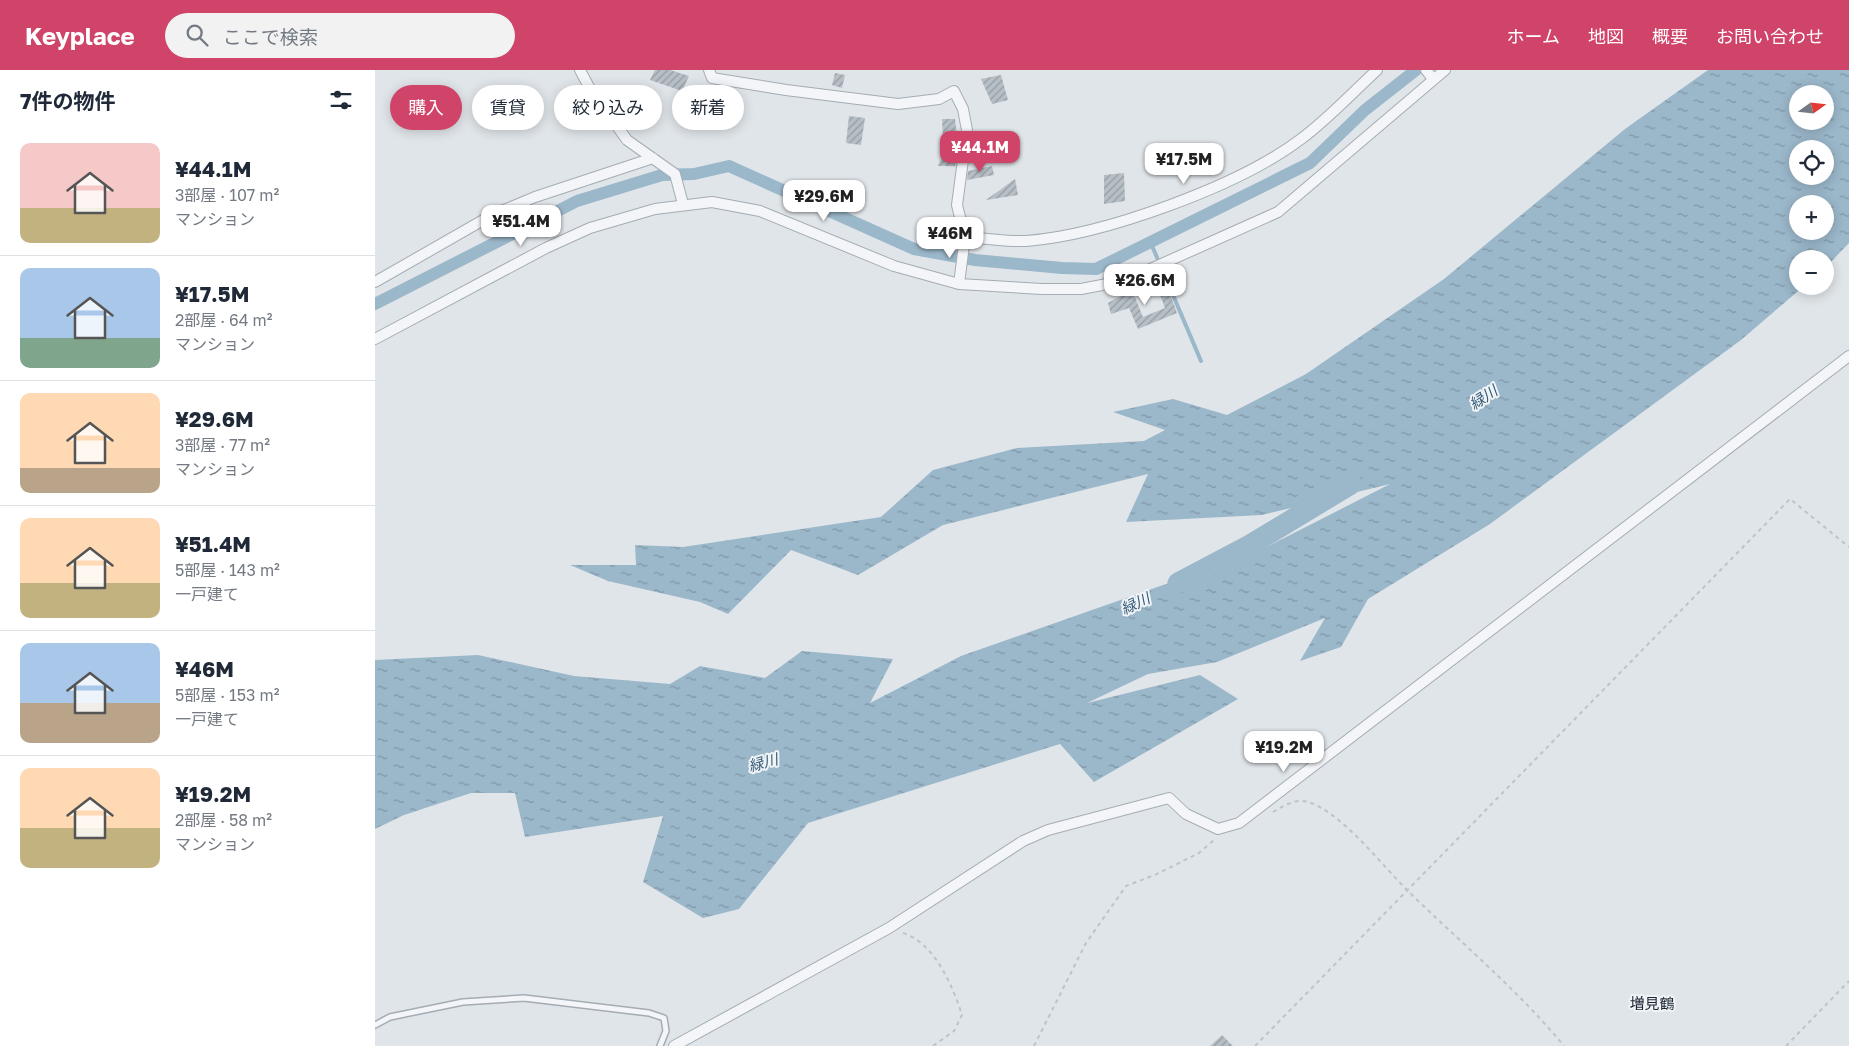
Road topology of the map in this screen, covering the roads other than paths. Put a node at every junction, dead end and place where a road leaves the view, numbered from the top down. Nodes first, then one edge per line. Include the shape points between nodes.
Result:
1 (580, 70) edge
2 (709, 70) edge
3 (1377, 70) edge
4 (1445, 70) edge
5 (1429, 73) edge
6 (653, 158) junction
7 (683, 204) junction
8 (965, 237) junction
9 (375, 282) edge
10 (959, 284) junction
11 (375, 339) edge
12 (1849, 356) edge
13 (375, 1025) edge
14 (660, 1046) edge
15 (673, 1046) edge

1 - 6 street via 627,140
2 - 8 street via 712,78 898,104 939,99 954,91 963,109 967,130 957,205
3 - 8 street via 1301,139 1218,185 1157,210 1085,231 1025,241
4 - 5 street
5 - 10 street via 1278,212 1184,255 1137,275 1081,289
6 - 7 street via 675,174
6 - 9 street via 535,197 492,215
7 - 10 street via 712,202 760,211 894,266
7 - 11 street via 589,228
8 - 10 street
12 - 15 street via 1239,823 1217,828 1186,814 1169,798 1048,830 1023,841 889,928
13 - 14 lane via 390,1017 463,1002 524,998 649,1013 664,1018 666,1031

